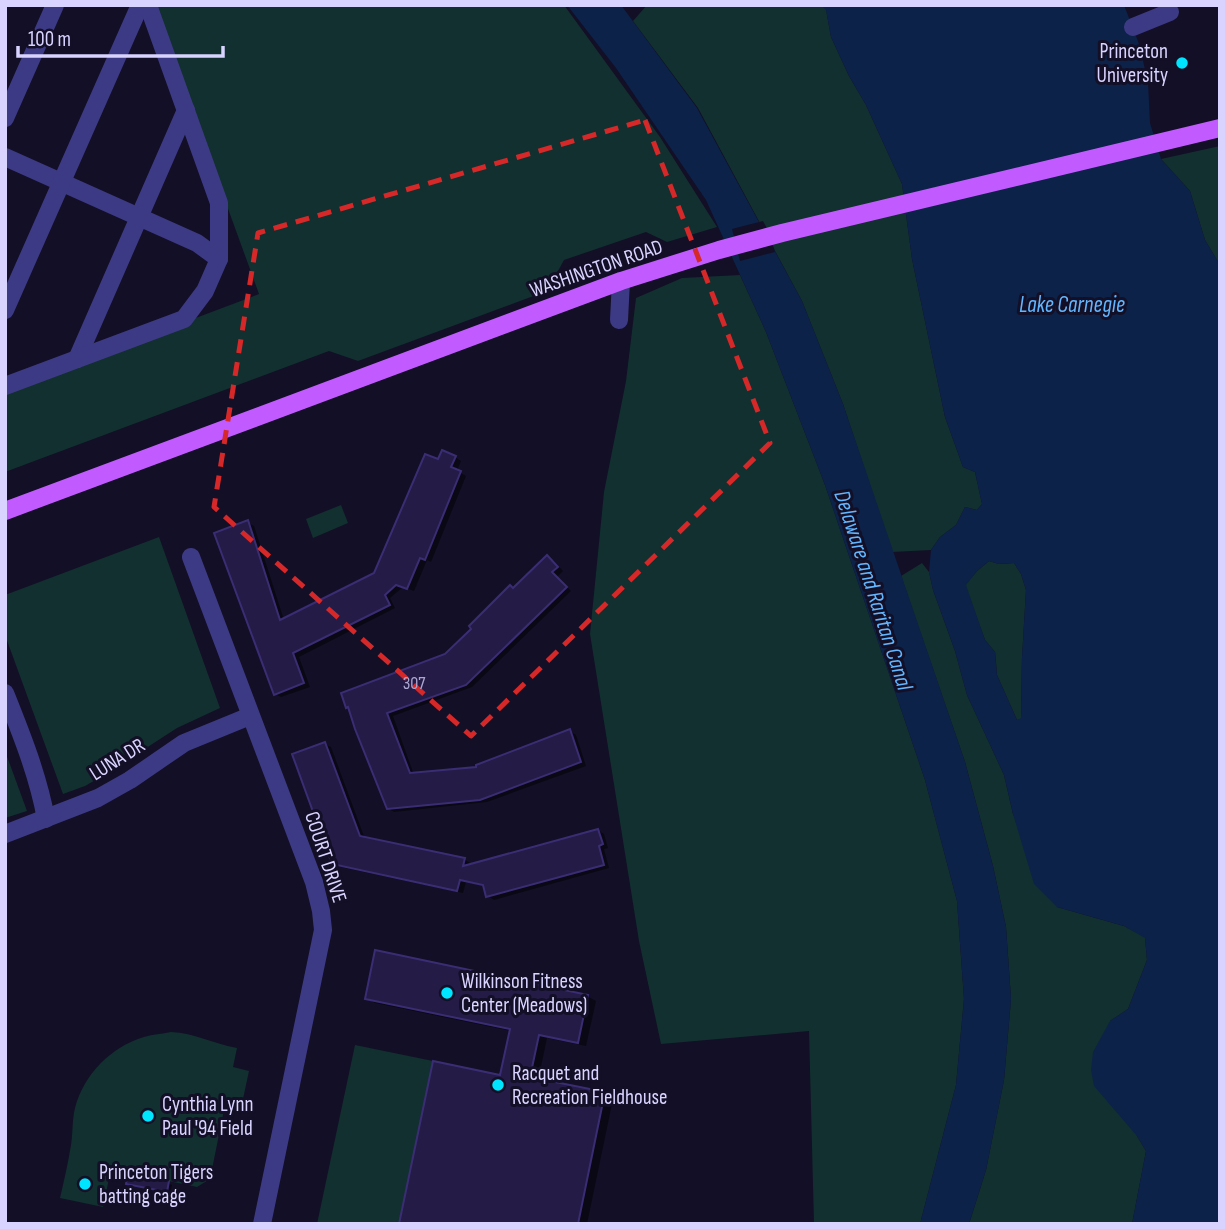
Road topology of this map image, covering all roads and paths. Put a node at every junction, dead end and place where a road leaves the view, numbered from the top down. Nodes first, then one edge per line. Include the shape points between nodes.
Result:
1 (55, 5) edge
2 (141, 5) edge
3 (148, 5) edge
4 (1170, 12) dead end
5 (1133, 27) dead end
6 (186, 110) junction
7 (5, 118) edge
8 (1220, 128) edge
9 (5, 157) edge
10 (62, 182) junction
11 (140, 217) junction
12 (219, 259) junction
13 (621, 281) junction
14 (5, 310) edge
15 (619, 320) dead end
16 (77, 359) junction
17 (5, 386) edge
18 (5, 511) edge
19 (191, 557) dead end
20 (5, 692) edge
21 (250, 716) junction
22 (46, 818) junction
23 (5, 834) edge
24 (262, 1224) edge

1 - 7 street
2 - 10 street
3 - 6 street
4 - 5 street
6 - 11 street
6 - 12 street via 219,204
8 - 13 main road, WASHINGTON ROAD via 736,245
9 - 10 street
10 - 11 street
10 - 14 street
11 - 12 street via 197,243
11 - 16 street
12 - 16 street via 205,291 184,319
13 - 15 street
13 - 18 main road, WASHINGTON ROAD
16 - 17 street
19 - 21 street, COURT DRIVE
20 - 22 street
21 - 22 street, LUNA DR via 184,743 98,798
21 - 24 street, COURT DRIVE via 314,882 323,930
22 - 23 street, LUNA DR

